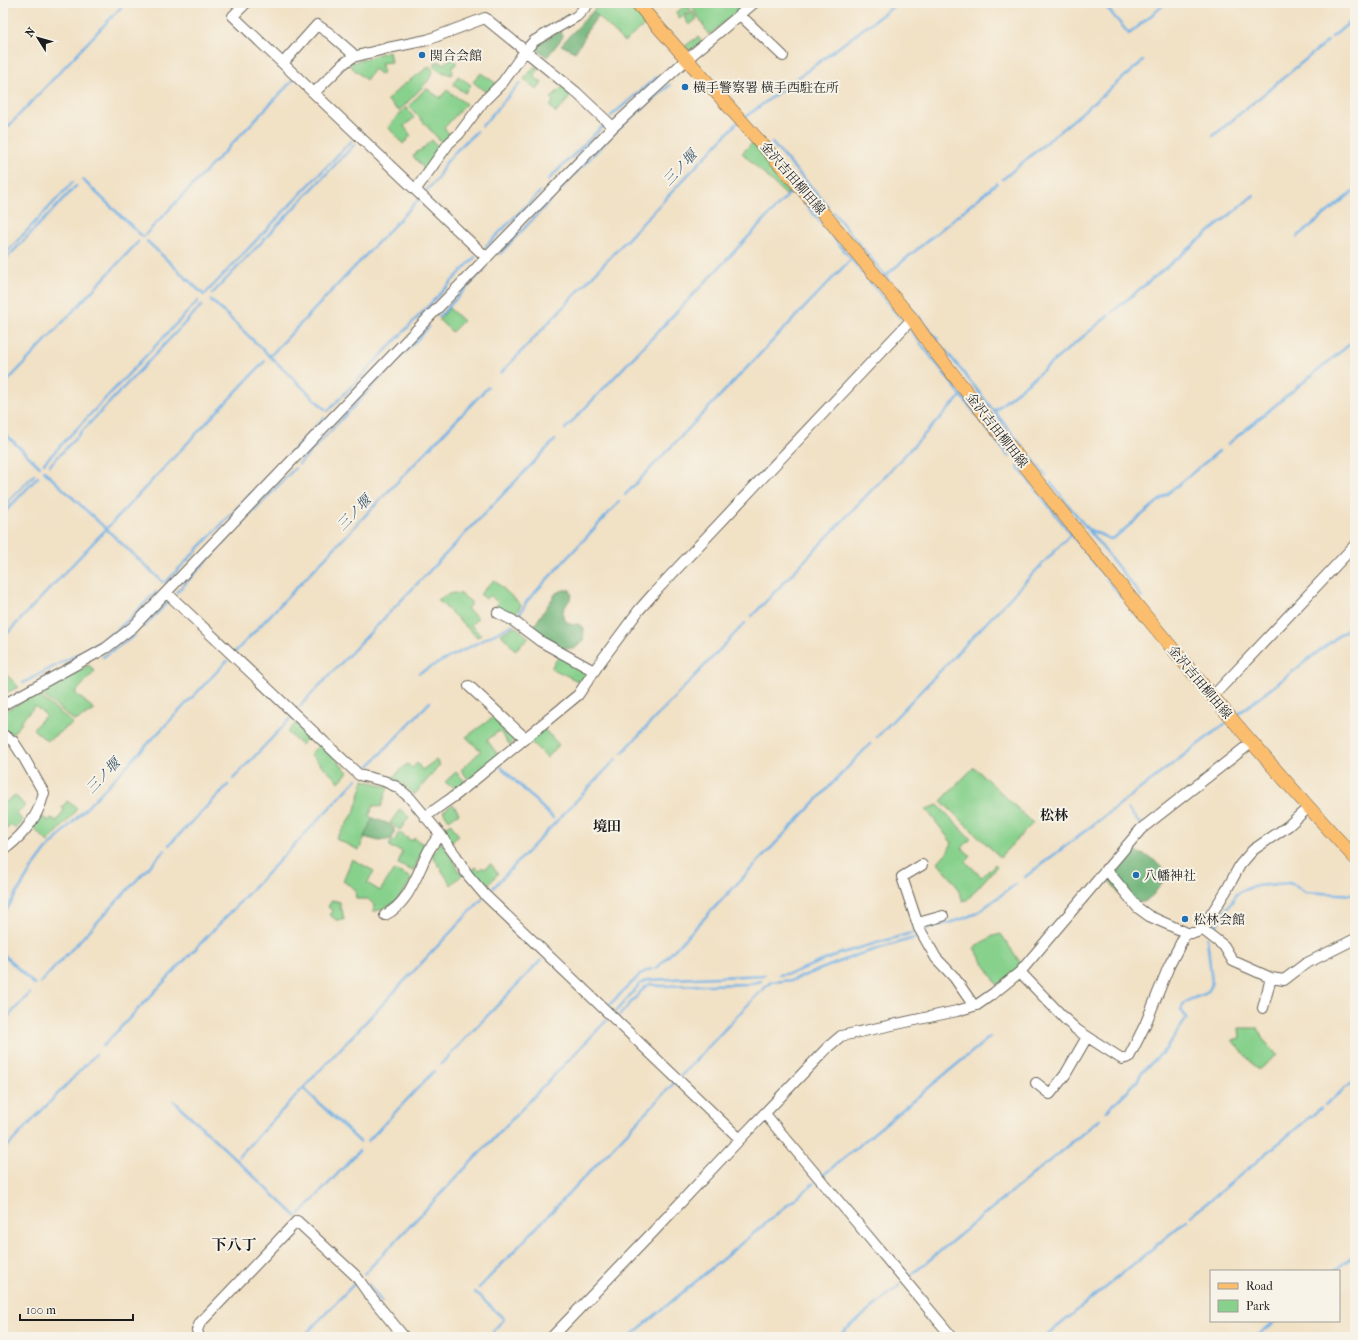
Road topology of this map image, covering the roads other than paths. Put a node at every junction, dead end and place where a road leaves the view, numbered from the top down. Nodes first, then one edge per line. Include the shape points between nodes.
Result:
1 (246, 3) edge
2 (589, 3) edge
3 (637, 3) edge
4 (754, 3) edge
5 (740, 15) junction
6 (525, 51) junction
7 (783, 56) dead end
8 (354, 57) junction
9 (687, 59) junction
10 (283, 63) junction
11 (314, 92) junction
12 (613, 127) junction
13 (416, 189) junction
14 (487, 258) junction
15 (912, 319) junction
16 (1355, 545) edge
17 (167, 593) junction
18 (498, 613) dead end
19 (594, 671) junction
20 (469, 686) dead end
21 (1213, 696) junction
22 (3, 705) edge
23 (3, 735) edge
24 (525, 738) junction
25 (1252, 743) junction
26 (1309, 807) junction
27 (426, 817) junction
28 (440, 834) junction
29 (3, 850) edge
30 (1355, 858) edge
31 (922, 865) dead end
32 (1106, 869) junction
33 (385, 915) dead end
34 (943, 916) dead end
35 (918, 923) junction
36 (1202, 929) junction
37 (1186, 933) junction
38 (1355, 939) edge
39 (1020, 972) junction
40 (1271, 978) junction
41 (974, 1006) junction
42 (1263, 1008) dead end
43 (1088, 1038) junction
44 (1036, 1083) dead end
45 (765, 1114) junction
46 (740, 1139) junction
47 (198, 1337) edge
48 (404, 1337) edge
49 (552, 1337) edge
50 (952, 1337) edge

1 - 10 street via 233,16
2 - 6 street via 577,16 534,41
3 - 9 main road, 金沢吉田柳田線
4 - 5 street
5 - 7 street
5 - 9 street
6 - 8 street via 485,18 427,40
6 - 12 street via 577,93
6 - 13 street via 503,82 448,143
8 - 10 street via 317,25
8 - 11 street
9 - 12 street
9 - 15 main road, 金沢吉田柳田線 via 824,214
10 - 11 street
11 - 13 street
12 - 14 street
13 - 14 street
14 - 17 street
15 - 19 street via 654,593
15 - 21 main road, 金沢吉田柳田線 via 1137,608
16 - 21 street
17 - 22 street via 133,627 106,648
17 - 27 street via 359,775 397,787
18 - 19 street via 540,641
19 - 24 street via 578,695
20 - 24 street
21 - 25 main road, 金沢吉田柳田線
23 - 29 street via 13,741 44,793 40,807 28,825
24 - 27 street
25 - 26 main road, 金沢吉田柳田線
25 - 32 street via 1141,829
26 - 30 main road, 金沢吉田柳田線
26 - 36 street via 1288,826 1253,850 1240,865
27 - 28 street
28 - 33 street via 428,851 409,891 394,910
28 - 46 street via 484,894
31 - 35 street via 902,877
32 - 37 street via 1138,908 1148,916
32 - 39 street
34 - 35 street
35 - 41 street via 936,958 954,977
36 - 37 street via 1194,934
36 - 40 street via 1224,946 1233,961
37 - 43 street via 1129,1057 1122,1059
38 - 40 street via 1305,964 1284,980
39 - 41 street
39 - 43 street via 1066,1020
40 - 42 street
41 - 45 street via 841,1036
43 - 44 street via 1050,1094
45 - 46 street
45 - 50 street
46 - 49 street
47 - 48 street via 200,1323 297,1221 356,1276

